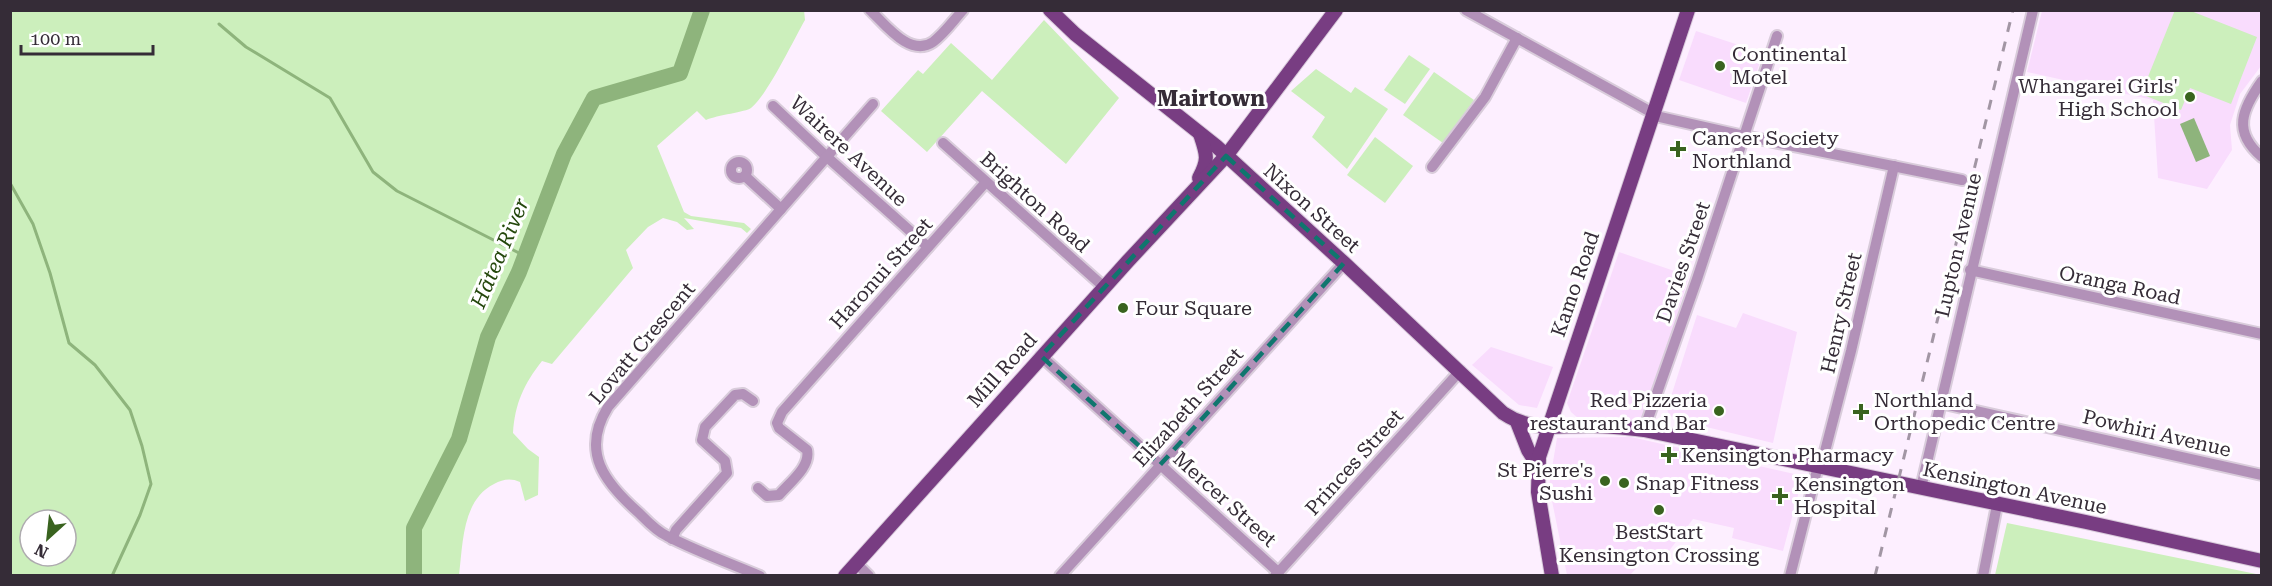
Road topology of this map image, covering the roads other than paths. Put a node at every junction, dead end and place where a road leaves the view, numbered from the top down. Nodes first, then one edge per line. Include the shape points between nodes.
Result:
1 (870, 10) edge
2 (963, 10) edge
3 (1050, 10) edge
4 (1335, 10) edge
5 (1466, 10) edge
6 (1688, 10) edge
7 (2033, 10) edge
8 (1777, 36) dead end
9 (1517, 38) junction
10 (2262, 81) edge
11 (873, 105) dead end
12 (773, 106) dead end
13 (1654, 113) junction
14 (1200, 134) junction
15 (1744, 136) junction
16 (943, 143) dead end
17 (1226, 156) junction
18 (827, 157) junction
19 (2262, 158) edge
20 (1894, 166) junction
21 (1432, 167) dead end
22 (745, 176) dead end
23 (1962, 180) dead end
24 (986, 182) junction
25 (1191, 193) junction
26 (781, 209) junction
27 (928, 247) junction
28 (1344, 263) junction
29 (1971, 270) junction
30 (1104, 287) junction
31 (2262, 334) edge
32 (1041, 356) junction
33 (1460, 371) junction
34 (753, 400) dead end
35 (1940, 403) junction
36 (1517, 422) junction
37 (1548, 428) junction
38 (1644, 430) junction
39 (1160, 465) junction
40 (1538, 465) junction
41 (1819, 468) junction
42 (2262, 475) edge
43 (758, 488) dead end
44 (1921, 488) junction
45 (1997, 505) junction
46 (672, 538) junction
47 (2262, 561) edge
48 (856, 563) junction
49 (1277, 574) edge
50 (760, 576) edge
51 (845, 576) edge
52 (869, 576) edge
53 (1060, 576) edge
54 (1552, 576) edge
55 (1790, 576) edge
56 (1983, 576) edge

1 - 2 street via 908,44 918,46 935,41
3 - 14 main road, Nixon Street
4 - 17 main road, Mill Road
5 - 9 street
6 - 13 main road, Kamo Road
7 - 29 street, Lupton Avenue
8 - 15 street, Davies Street
9 - 13 street
9 - 21 street via 1485,96
10 - 19 street via 2245,109 2243,128 2246,140
11 - 18 street, Lovatt Crescent
12 - 18 street, Wairere Avenue
13 - 15 street
13 - 37 main road, Kamo Road
14 - 17 main road, Nixon Street
14 - 25 main road, Mill Road via 1207,161
15 - 20 street
15 - 38 street, Davies Street
16 - 24 street, Brighton Road
17 - 25 main road, Mill Road
17 - 28 main road, Nixon Street
18 - 26 street, Lovatt Crescent
18 - 27 street, Wairere Avenue
20 - 23 street
20 - 41 street, Henry Street
22 - 26 street
24 - 27 street, Haronui Street
24 - 30 street, Brighton Road
25 - 30 main road, Mill Road
26 - 46 street, Lovatt Crescent via 608,407 601,421 596,447 604,477 655,528
27 - 43 street, Haronui Street via 782,412 779,428 807,450 806,463 779,495 767,496
28 - 33 main road, Nixon Street
28 - 39 street, Elizabeth Street
29 - 31 street, Oranga Road
29 - 35 street, Lupton Avenue
30 - 32 main road, Mill Road
32 - 39 street, Mercer Street
32 - 48 main road, Mill Road
33 - 36 main road, Nixon Street
33 - 49 street, Princes Street
34 - 46 street via 743,394 735,395 705,427 702,440 725,461 727,473
35 - 42 street, Powhiri Avenue
35 - 44 street, Lupton Avenue
36 - 37 main road, Nixon Street
36 - 40 main road
37 - 38 main road, Kensington Avenue
37 - 40 main road, Kamo Road
38 - 41 main road, Kensington Avenue
39 - 49 street, Mercer Street
39 - 53 street, Elizabeth Street
40 - 54 main road, Kamo Road via 1540,512
41 - 44 main road, Kensington Avenue
41 - 55 street, Henry Street
44 - 45 main road, Kensington Avenue
45 - 47 main road, Kensington Avenue
45 - 56 street
46 - 50 street, Lovatt Crescent
48 - 51 main road, Mill Road
48 - 52 street

